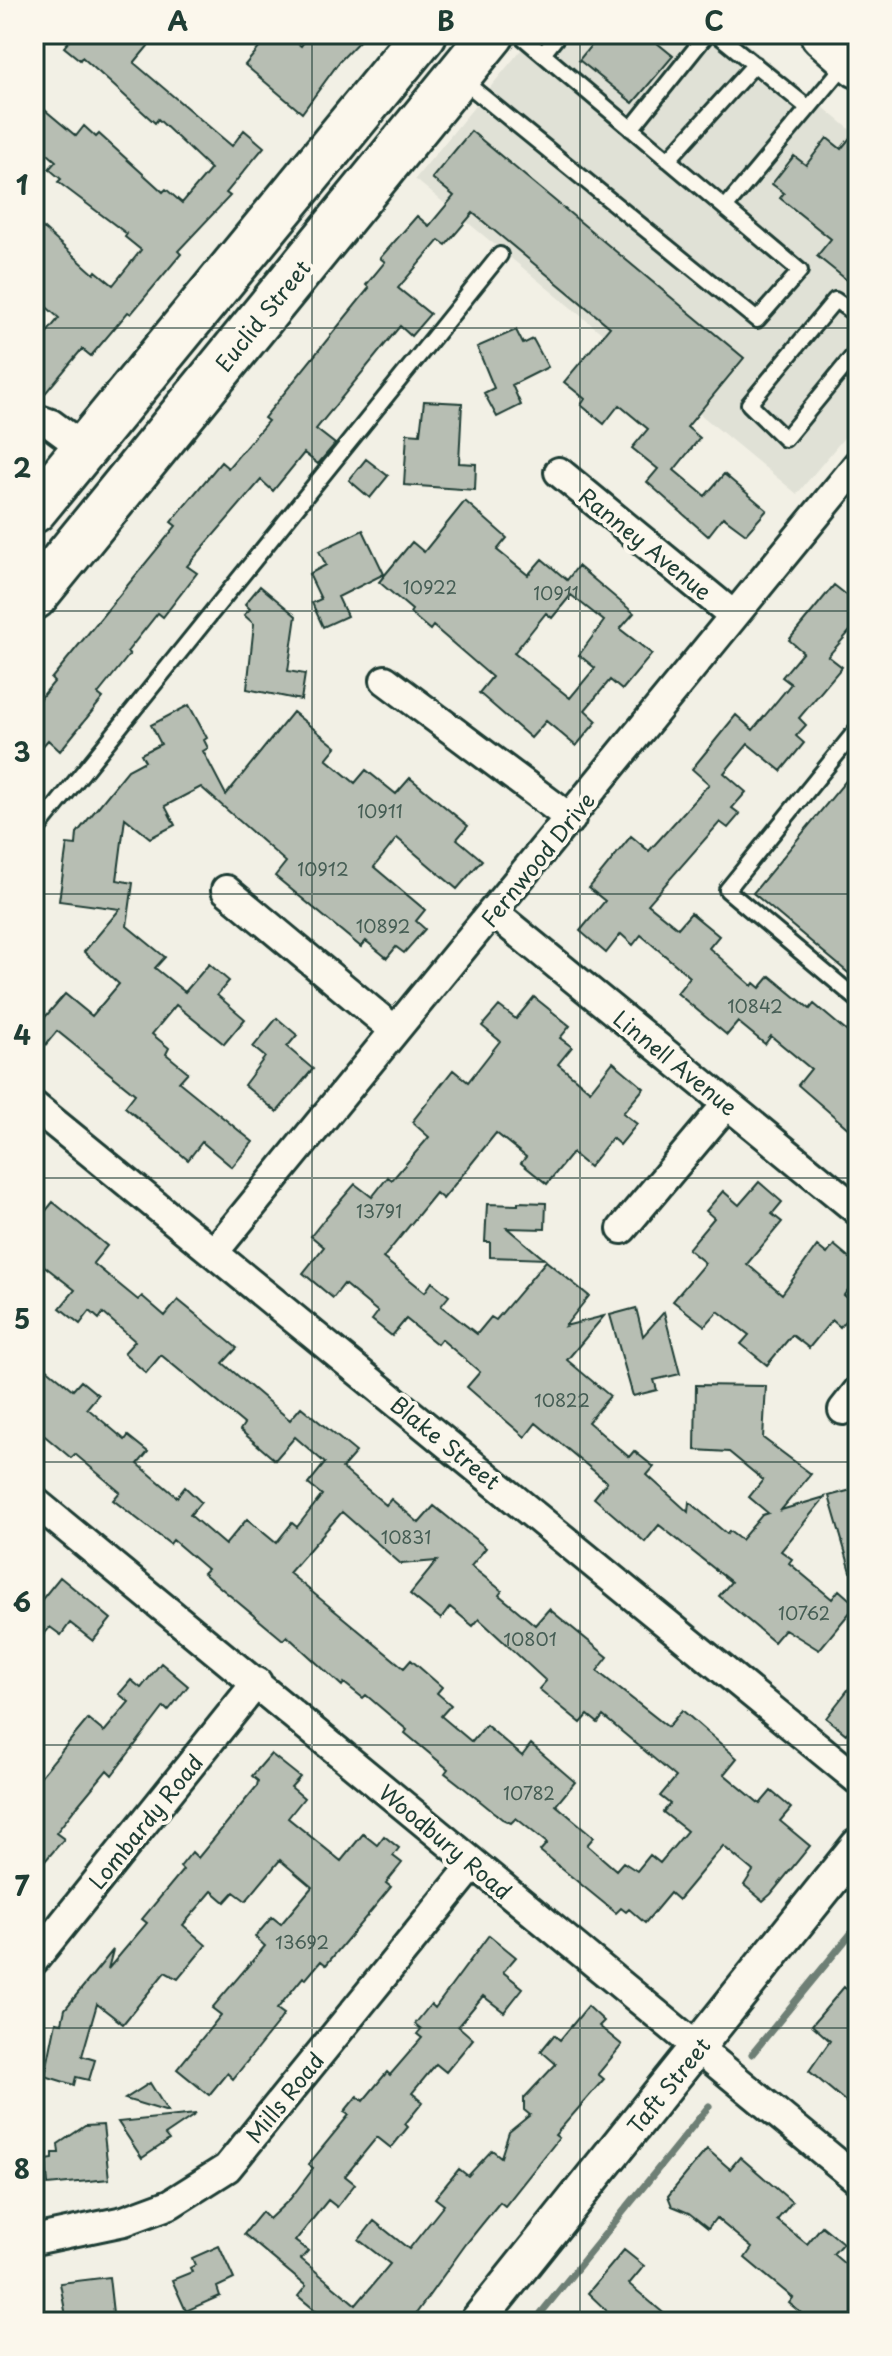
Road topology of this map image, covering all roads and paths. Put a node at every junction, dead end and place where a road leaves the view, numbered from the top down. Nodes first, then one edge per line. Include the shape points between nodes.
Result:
1 (424, 34) edge
2 (492, 34) edge
3 (519, 34) edge
4 (559, 34) edge
5 (707, 34) edge
6 (717, 34) edge
7 (844, 52) edge
8 (543, 54) junction
9 (755, 64) junction
10 (457, 76) junction
11 (807, 107) junction
12 (631, 129) junction
13 (668, 160) junction
14 (725, 208) junction
15 (500, 255) dead end
16 (858, 316) edge
17 (858, 350) edge
18 (34, 418) edge
19 (85, 449) junction
20 (858, 464) edge
21 (559, 472) dead end
22 (34, 510) edge
23 (34, 597) edge
24 (733, 615) junction
25 (385, 680) dead end
26 (858, 728) edge
27 (571, 819) junction
28 (34, 833) edge
29 (226, 890) dead end
30 (494, 913) junction
31 (858, 1000) edge
32 (393, 1029) junction
33 (727, 1104) junction
34 (34, 1106) edge
35 (858, 1211) edge
36 (622, 1229) dead end
37 (214, 1252) junction
38 (36, 1506) edge
39 (257, 1682) junction
40 (858, 1780) edge
41 (858, 1846) edge
42 (473, 1865) junction
43 (34, 1960) edge
44 (710, 2057) junction
45 (858, 2180) edge
46 (34, 2240) edge
47 (488, 2318) edge

1 - 19 main road
2 - 10 main road, Euclid Street
3 - 8 lane
4 - 8 lane
5 - 12 lane
6 - 9 lane
7 - 11 lane
8 - 12 lane
9 - 11 lane
9 - 13 lane
10 - 14 lane via 757,320 800,271
10 - 23 main road, Euclid Street
11 - 14 lane
12 - 13 lane
13 - 14 lane
15 - 28 lane
16 - 17 lane via 835,300 749,404 785,439
18 - 19 street
19 - 22 main road
20 - 24 street, Fernwood Drive
21 - 24 street, Ranney Avenue
24 - 27 street, Fernwood Drive
25 - 27 street
26 - 31 lane via 727,890
27 - 30 street, Fernwood Drive
29 - 32 street
30 - 32 street, Fernwood Drive
30 - 33 street, Linnell Avenue
32 - 37 street, Fernwood Drive
33 - 35 street, Linnell Avenue
33 - 36 street
34 - 37 street, Blake Street
37 - 40 street, Blake Street
38 - 39 street, Woodbury Road
39 - 42 street, Woodbury Road
39 - 43 street, Lombardy Road
41 - 44 street, Taft Street
42 - 44 street, Woodbury Road
42 - 46 street, Mills Road via 227,2168 124,2221
44 - 45 street, Woodbury Road
44 - 47 street, Taft Street

